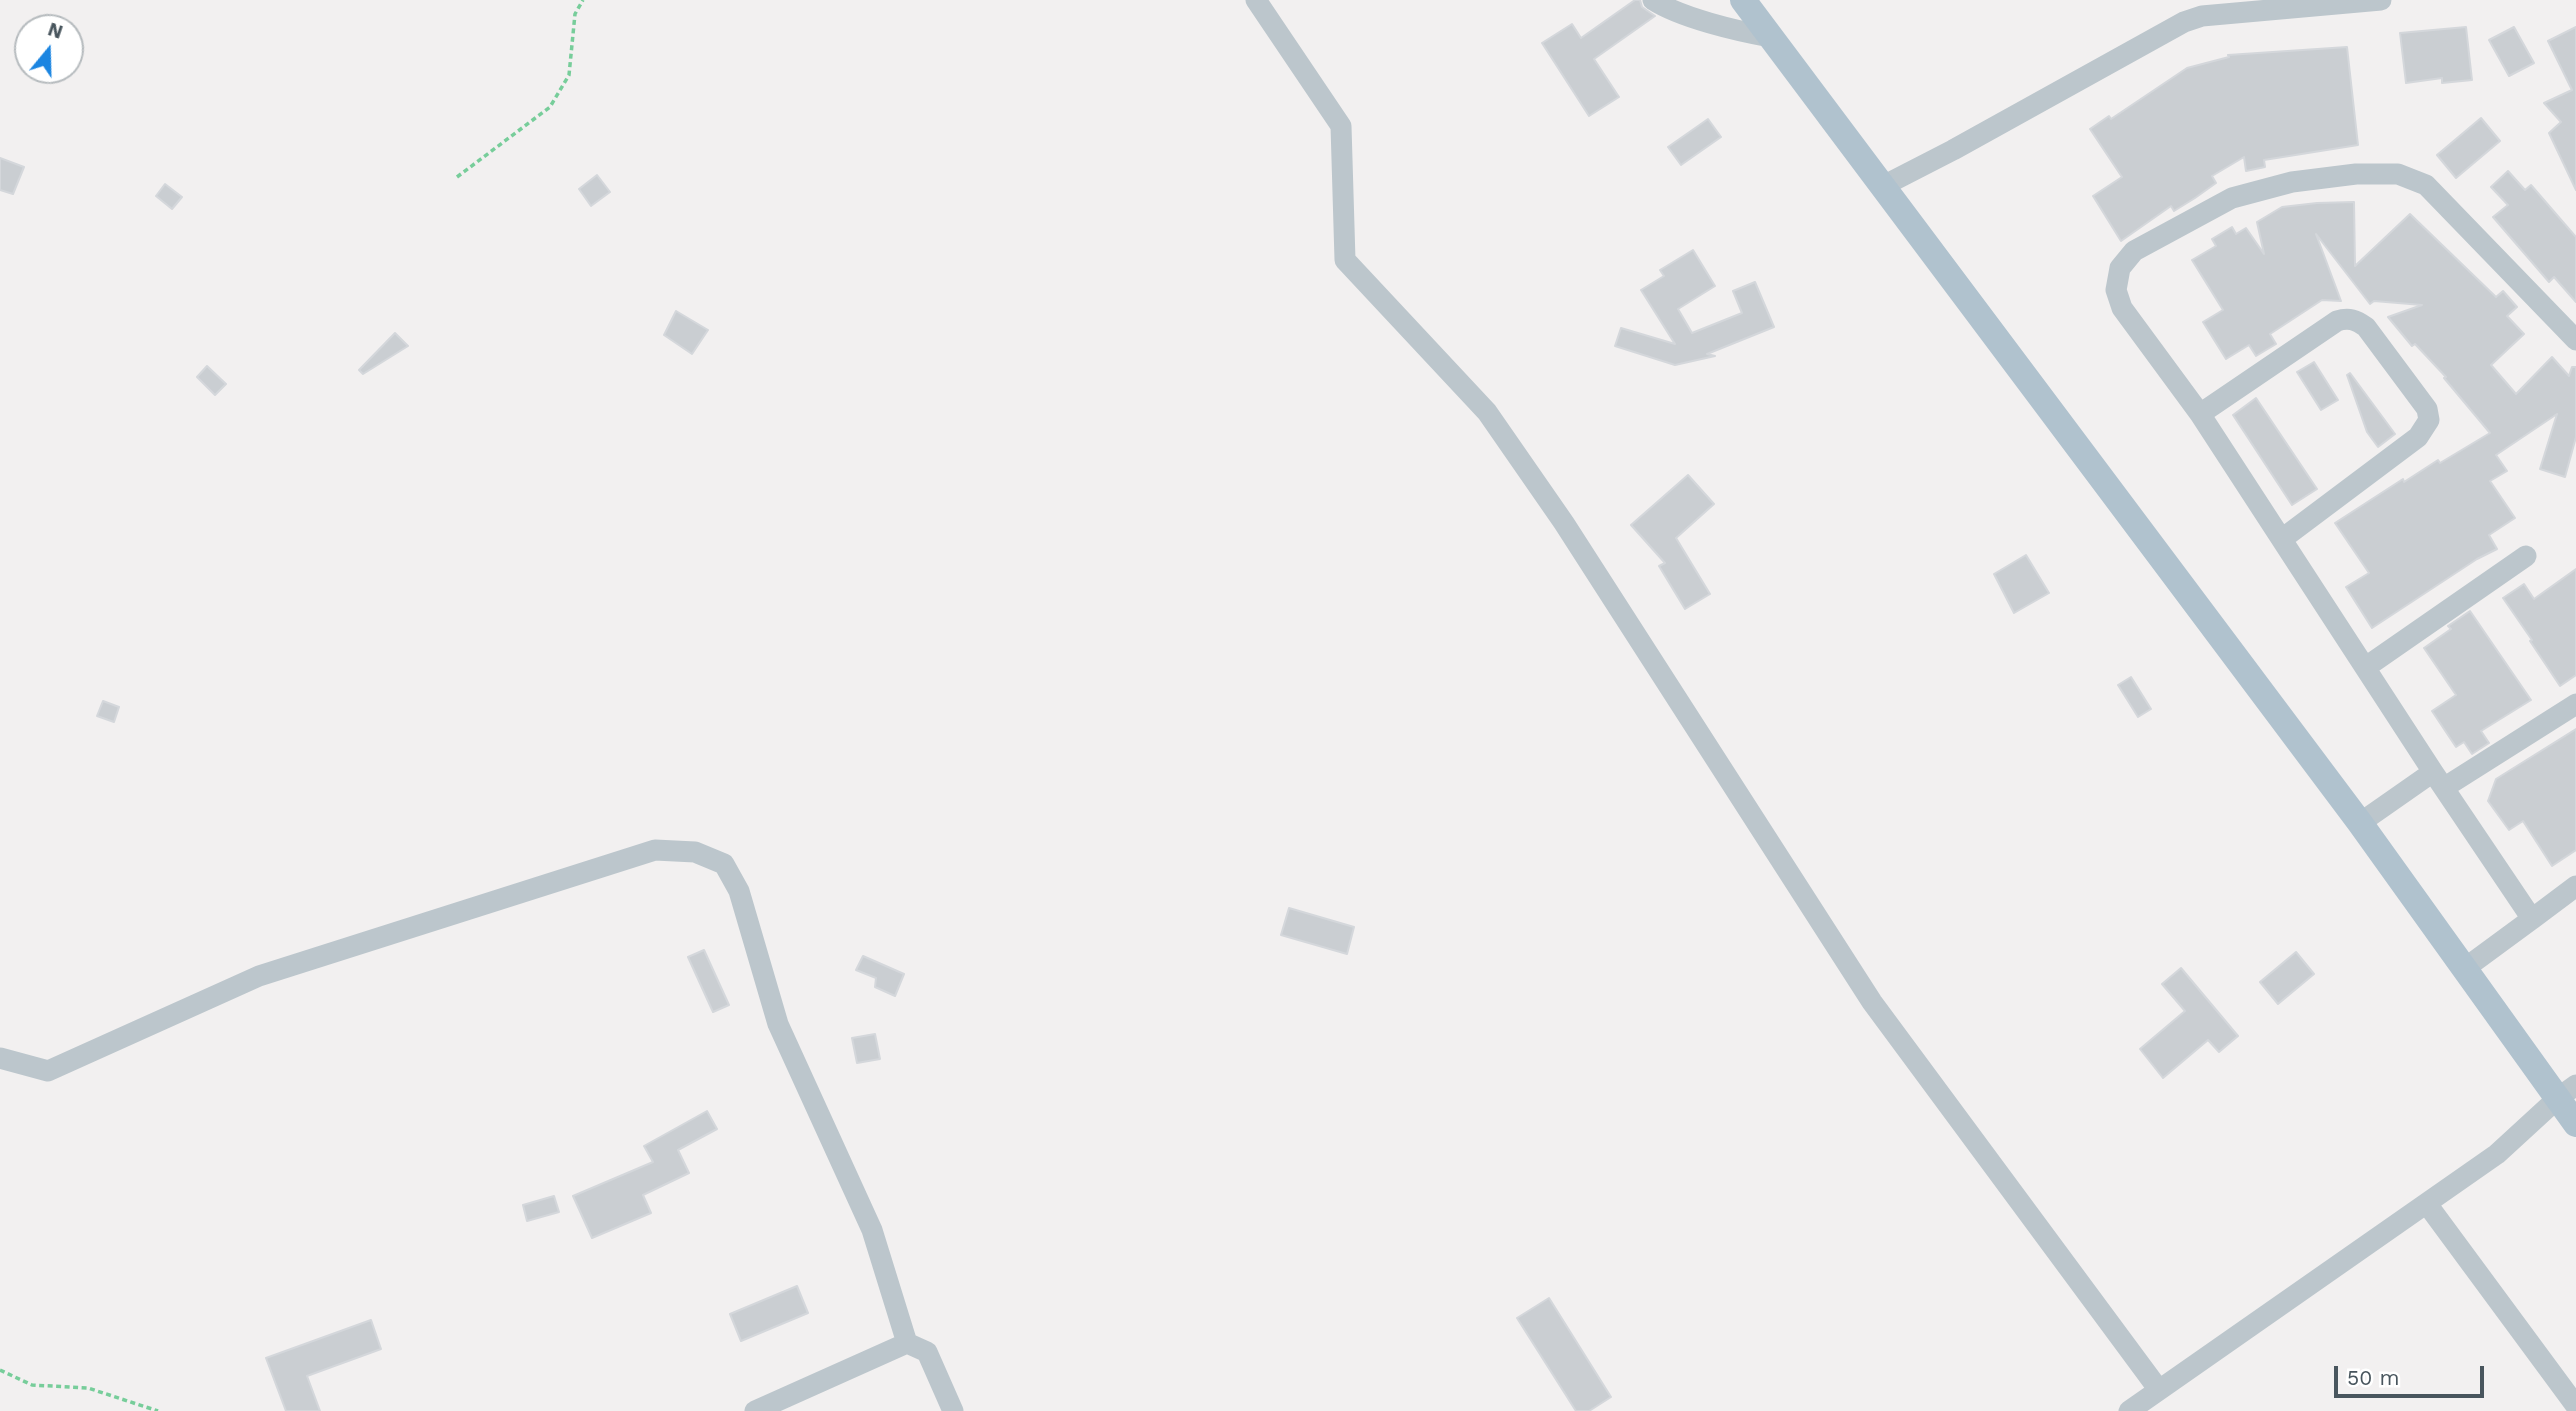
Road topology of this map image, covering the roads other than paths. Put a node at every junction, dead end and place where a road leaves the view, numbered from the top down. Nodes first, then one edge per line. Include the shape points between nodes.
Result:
1 (1256, 0) edge
2 (1653, 0) edge
3 (1743, 0) edge
4 (2381, 0) edge
5 (1770, 37) junction
6 (1881, 187) junction
7 (2576, 340) edge
8 (2200, 415) junction
9 (2282, 539) junction
10 (2526, 556) dead end
11 (2365, 667) junction
12 (2576, 704) edge
13 (2439, 780) junction
14 (2360, 823) junction
15 (2576, 886) edge
16 (2532, 919) junction
17 (2465, 969) junction
18 (0, 1058) edge
19 (2567, 1091) edge
20 (2576, 1124) edge
21 (2427, 1204) junction
22 (907, 1343) junction
23 (2159, 1390) junction
24 (2576, 1406) edge
25 (755, 1411) edge
26 (953, 1411) edge
27 (2129, 1411) edge

1 - 23 street via 1341,126 1345,260 1486,412 1564,523 1872,1002
2 - 5 street
3 - 5 main road
4 - 6 street via 2202,16 2184,22
5 - 6 main road
6 - 14 main road
7 - 8 street via 2426,185 2398,174 2292,182 2232,198 2134,251 2120,268 2116,290 2122,308
8 - 9 street
8 - 9 street via 2345,318 2366,327 2427,409 2429,420 2418,437
9 - 11 street
10 - 11 street
11 - 13 street
12 - 13 street
13 - 14 street
13 - 16 street
14 - 17 main road
15 - 16 street
16 - 17 street
17 - 19 main road
18 - 22 street via 48,1071 260,976 655,850 695,852 724,864 739,891 778,1024 872,1230
19 - 20 main road
19 - 21 street via 2497,1154
21 - 23 street
21 - 24 street
22 - 25 street
22 - 26 street via 927,1352
23 - 27 street

